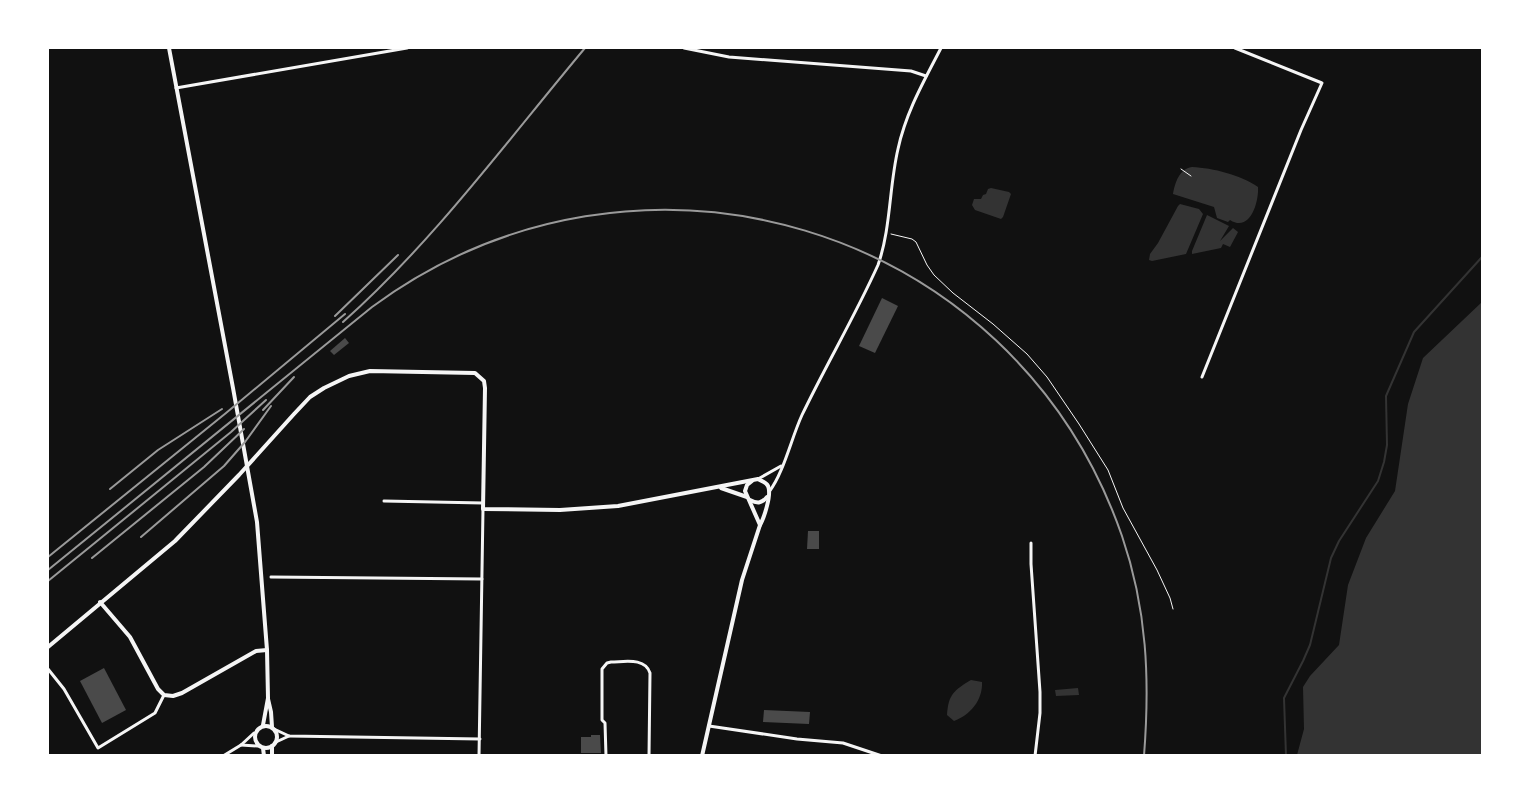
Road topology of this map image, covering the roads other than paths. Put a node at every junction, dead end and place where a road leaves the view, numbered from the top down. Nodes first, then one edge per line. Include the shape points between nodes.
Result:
1 (169, 48) edge
2 (378, 48) edge
3 (407, 48) edge
4 (684, 48) edge
5 (942, 48) edge
6 (1235, 48) edge
7 (378, 52) junction
8 (926, 76) junction
9 (176, 88) junction
10 (1202, 377) dead end
11 (782, 465) junction
12 (758, 480) junction
13 (752, 481) junction
14 (721, 488) junction
15 (769, 492) junction
16 (768, 497) junction
17 (748, 498) junction
18 (384, 500) dead end
19 (483, 503) junction
20 (483, 509) junction
21 (760, 525) junction
22 (1031, 543) dead end
23 (270, 577) dead end
24 (482, 579) junction
25 (100, 602) junction
26 (48, 647) edge
27 (267, 650) junction
28 (48, 669) edge
29 (164, 695) junction
30 (268, 698) junction
31 (263, 726) junction
32 (709, 726) junction
33 (273, 728) junction
34 (254, 733) junction
35 (289, 736) junction
36 (480, 739) junction
37 (276, 742) junction
38 (241, 746) junction
39 (272, 746) junction
40 (260, 747) junction
41 (223, 756) edge
42 (264, 756) edge
43 (272, 756) edge
44 (479, 756) edge
45 (606, 756) edge
46 (648, 756) edge
47 (702, 756) edge
48 (882, 756) edge
49 (1034, 756) edge

1 - 9 street
2 - 7 street
3 - 7 street
4 - 8 street via 729,57 911,72
5 - 8 street
6 - 10 street via 1322,83
7 - 9 street
8 - 11 street via 910,109 898,150 878,265 808,404
9 - 27 street via 248,469 259,542
11 - 12 street
11 - 15 street via 780,475
12 - 13 street
12 - 15 street via 768,486
13 - 14 street
13 - 17 street via 747,485
14 - 17 street
14 - 20 street via 589,509
15 - 16 street
16 - 17 street via 756,503
16 - 21 street
17 - 21 street
18 - 19 street
19 - 20 street
19 - 25 street via 485,388 480,376 465,372 370,372 349,376 310,397 175,541
20 - 24 street
21 - 32 street via 742,580
22 - 49 street via 1040,699
23 - 24 street
24 - 36 street
25 - 26 street
25 - 29 street via 130,637
27 - 29 street via 256,650 182,693
27 - 30 street
28 - 29 street via 64,689 98,748 155,713
30 - 31 street
30 - 33 street
31 - 33 street
31 - 34 street
32 - 47 street
32 - 48 street via 843,743
33 - 35 street
33 - 37 street
34 - 38 street
34 - 40 street via 254,740
35 - 36 street
35 - 37 street
36 - 44 street
37 - 39 street
38 - 40 street
38 - 41 street
39 - 40 street
39 - 43 street
40 - 42 street
45 - 46 street via 602,670 610,662 638,662 649,669

